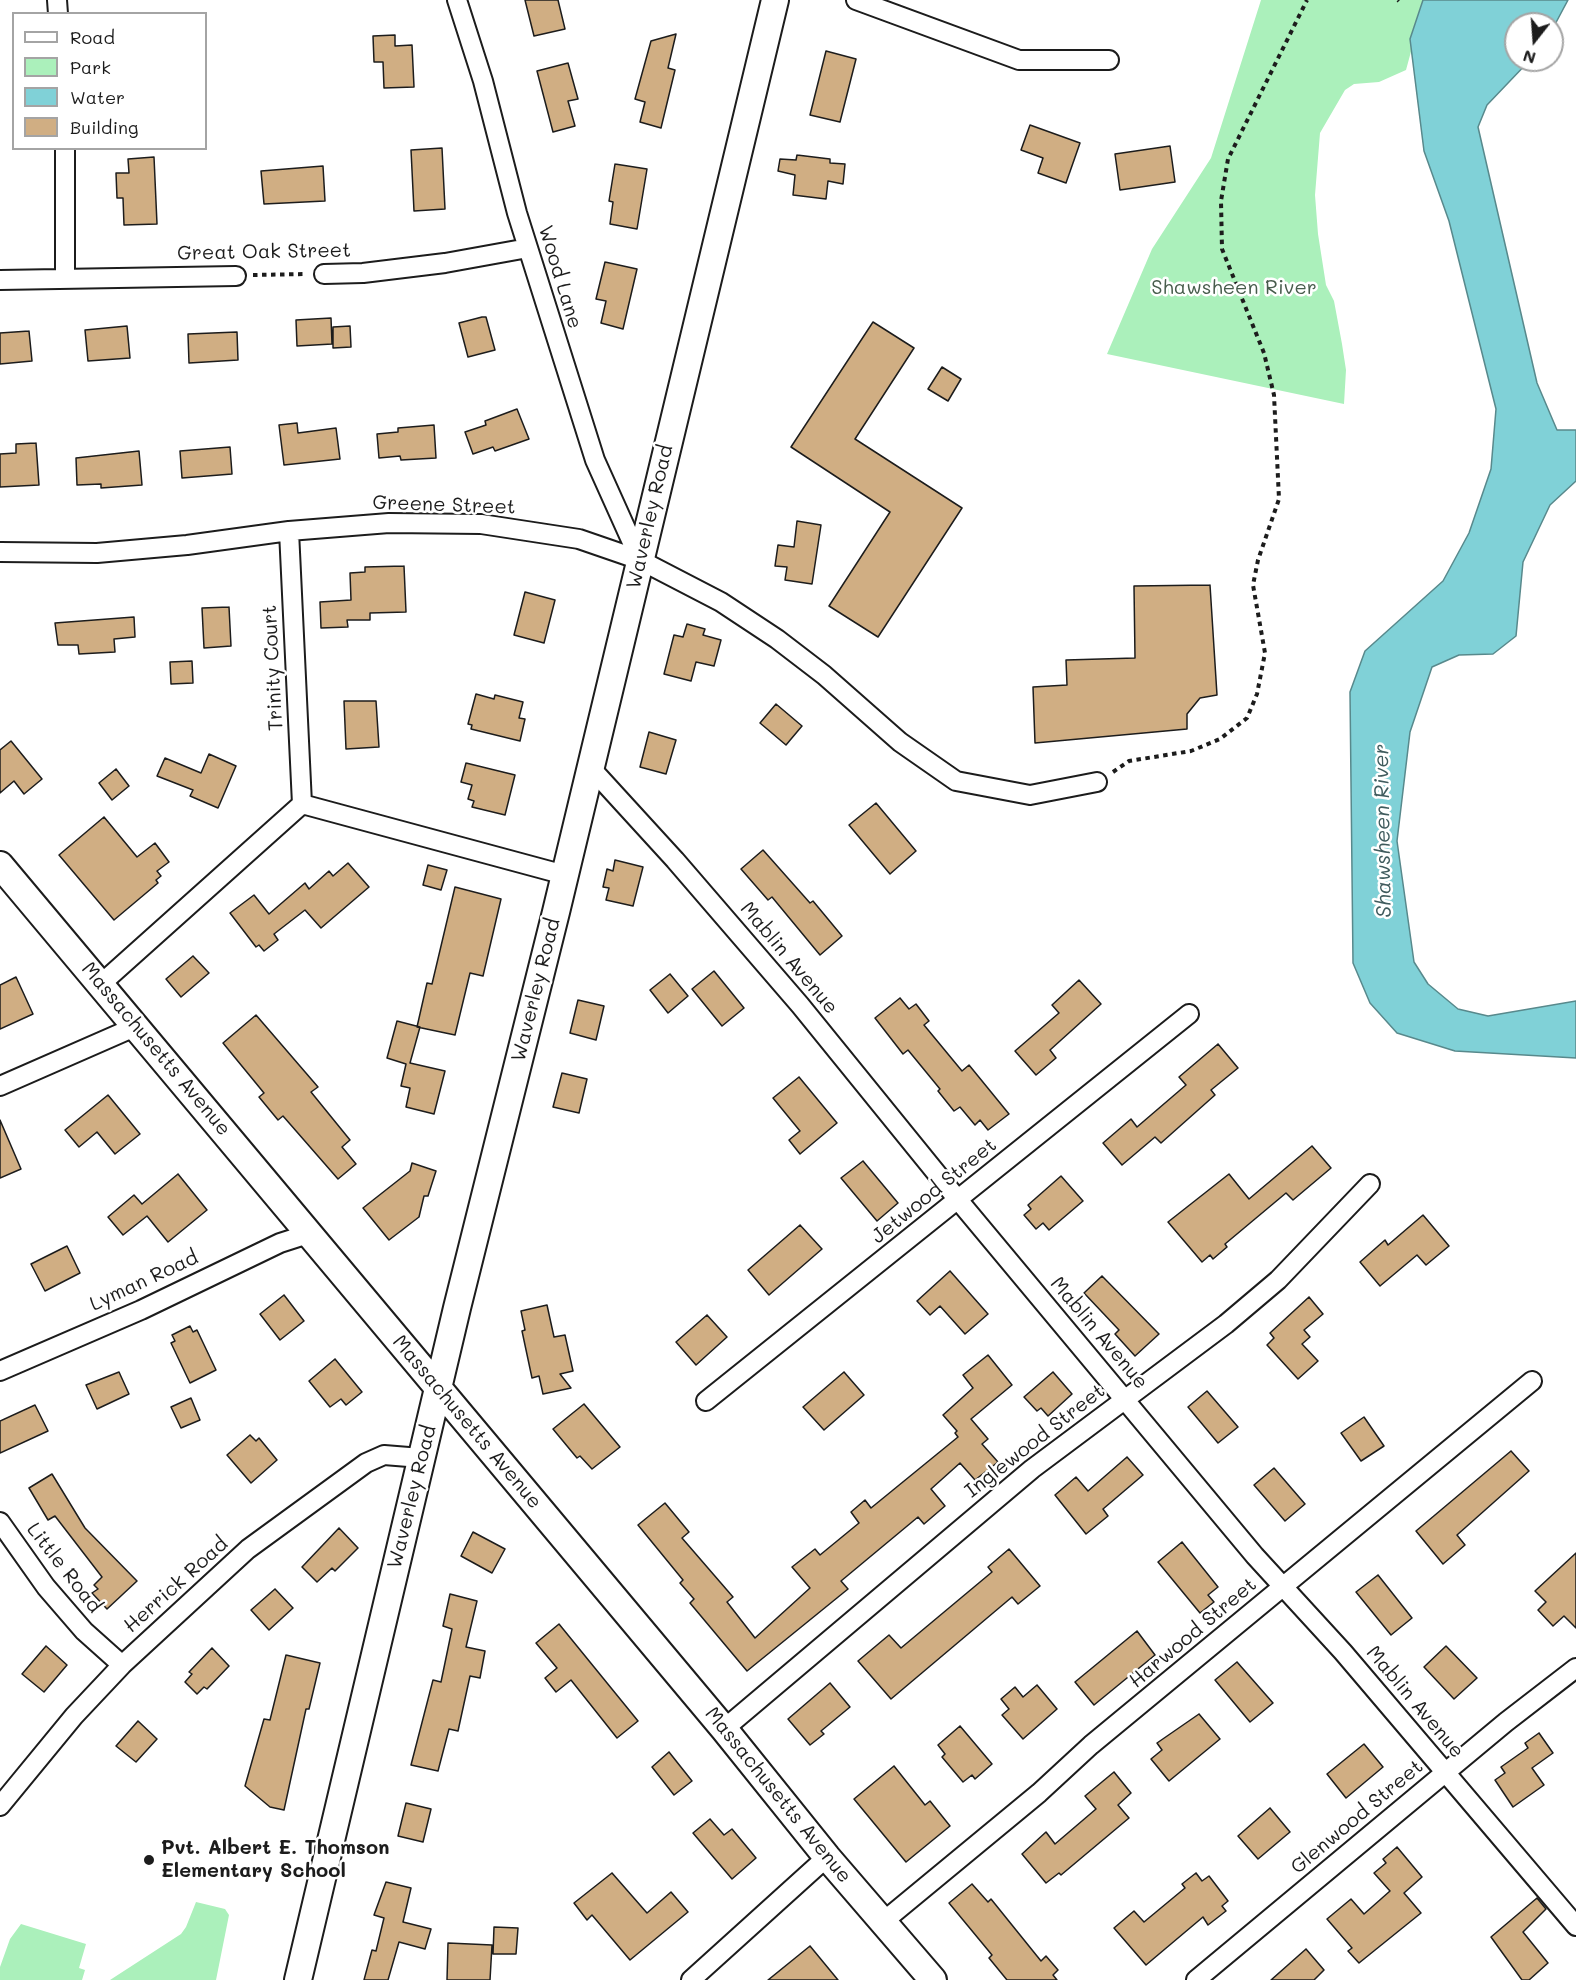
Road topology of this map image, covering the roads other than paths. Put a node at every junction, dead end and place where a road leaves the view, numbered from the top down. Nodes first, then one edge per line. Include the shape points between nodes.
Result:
1 (457, 0) edge
2 (775, 0) edge
3 (856, 0) edge
4 (1109, 60) dead end
5 (65, 150) edge
6 (528, 248) junction
7 (324, 273) road end
8 (236, 276) road end
9 (65, 279) junction
10 (0, 280) edge
11 (289, 531) junction
12 (0, 552) edge
13 (640, 560) junction
14 (590, 767) junction
15 (1097, 782) road end
16 (302, 804) junction
17 (0, 865) edge
18 (564, 875) junction
19 (102, 983) junction
20 (1189, 1014) dead end
21 (136, 1026) junction
22 (0, 1086) edge
23 (1370, 1184) dead end
24 (959, 1201) junction
25 (308, 1234) junction
26 (0, 1371) edge
27 (1532, 1381) dead end
28 (439, 1389) junction
29 (1126, 1399) junction
30 (706, 1401) dead end
31 (421, 1458) junction
32 (0, 1522) edge
33 (1283, 1588) junction
34 (122, 1665) junction
35 (1576, 1668) edge
36 (724, 1730) junction
37 (1444, 1774) junction
38 (0, 1806) edge
39 (827, 1857) junction
40 (884, 1921) junction
41 (1576, 1926) edge
42 (298, 1980) edge
43 (691, 1980) edge
44 (933, 1980) edge
45 (1196, 1980) edge

1 - 6 street, Wood Lane
2 - 13 main road, Waverley Road
3 - 4 street via 1019,60
5 - 9 street
6 - 7 street, Great Oak Street via 445,263 363,273
6 - 13 street, Wood Lane via 595,460
8 - 9 street, Great Oak Street
9 - 10 street, Great Oak Street
11 - 12 street, Greene Street via 97,553
11 - 13 street, Greene Street via 389,523 481,524 579,539
11 - 16 street, Trinity Court
13 - 14 main road, Waverley Road
13 - 15 street, Greene Street via 715,598 777,639 900,742 956,781 1030,795
14 - 18 main road, Waverley Road
14 - 24 street, Mablin Avenue via 800,1005
16 - 18 street
16 - 19 street
17 - 19 main road, Massachusetts Avenue
18 - 28 main road, Waverley Road
19 - 21 main road, Massachusetts Avenue
20 - 24 street, Jetwood Street
21 - 22 street
21 - 25 main road, Massachusetts Avenue
23 - 29 street, Inglewood Street via 1272,1286
24 - 29 street, Mablin Avenue
24 - 30 street, Jetwood Street
25 - 26 street, Lyman Road via 280,1243 141,1310
25 - 28 main road, Massachusetts Avenue
27 - 33 street, Harwood Street
28 - 31 main road, Waverley Road
28 - 36 main road, Massachusetts Avenue
29 - 33 street, Mablin Avenue
29 - 36 street, Inglewood Street via 1032,1469
31 - 34 street, Herrick Road via 384,1455 366,1462 252,1546
31 - 42 main road, Waverley Road
32 - 34 street, Little Road via 46,1587 84,1631
33 - 37 street, Mablin Avenue via 1343,1652
33 - 40 street, Harwood Street
34 - 38 street, Herrick Road
35 - 37 street, Glenwood Street
36 - 39 main road, Massachusetts Avenue
37 - 41 street, Mablin Avenue
37 - 45 street, Glenwood Street
39 - 40 main road, Massachusetts Avenue
39 - 43 street
40 - 44 main road, Massachusetts Avenue

